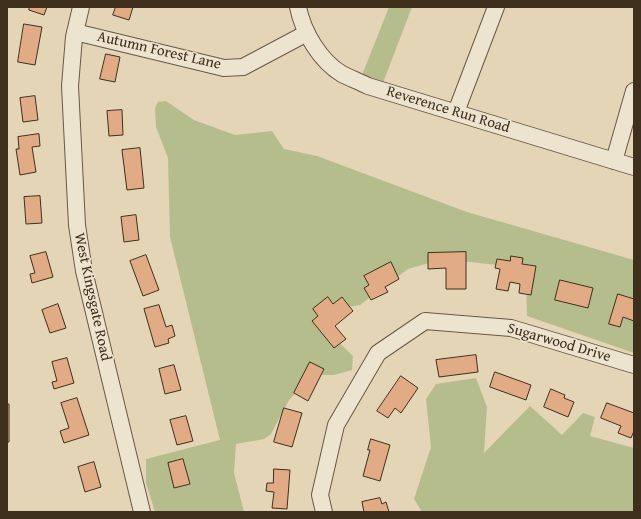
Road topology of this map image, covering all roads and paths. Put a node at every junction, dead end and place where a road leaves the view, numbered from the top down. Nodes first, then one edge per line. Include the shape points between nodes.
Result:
1 (81, 7) edge
2 (298, 7) edge
3 (496, 7) edge
4 (75, 32) junction
5 (307, 33) junction
6 (634, 91) edge
7 (456, 112) junction
8 (614, 161) junction
9 (634, 167) edge
10 (634, 365) edge
11 (142, 512) edge
12 (324, 512) edge

1 - 4 street, West Kingsgate Road
2 - 5 street, Reverence Run Road
3 - 7 street
4 - 5 street, Autumn Forest Lane via 224,68 243,67
4 - 11 street, West Kingsgate Road via 70,86 77,225 84,271
5 - 7 street, Reverence Run Road via 323,57 341,73 368,86
6 - 8 street
7 - 8 street, Reverence Run Road
8 - 9 street, Reverence Run Road
10 - 12 street, Sugarwood Drive via 511,328 425,321 378,353 336,425 320,495

